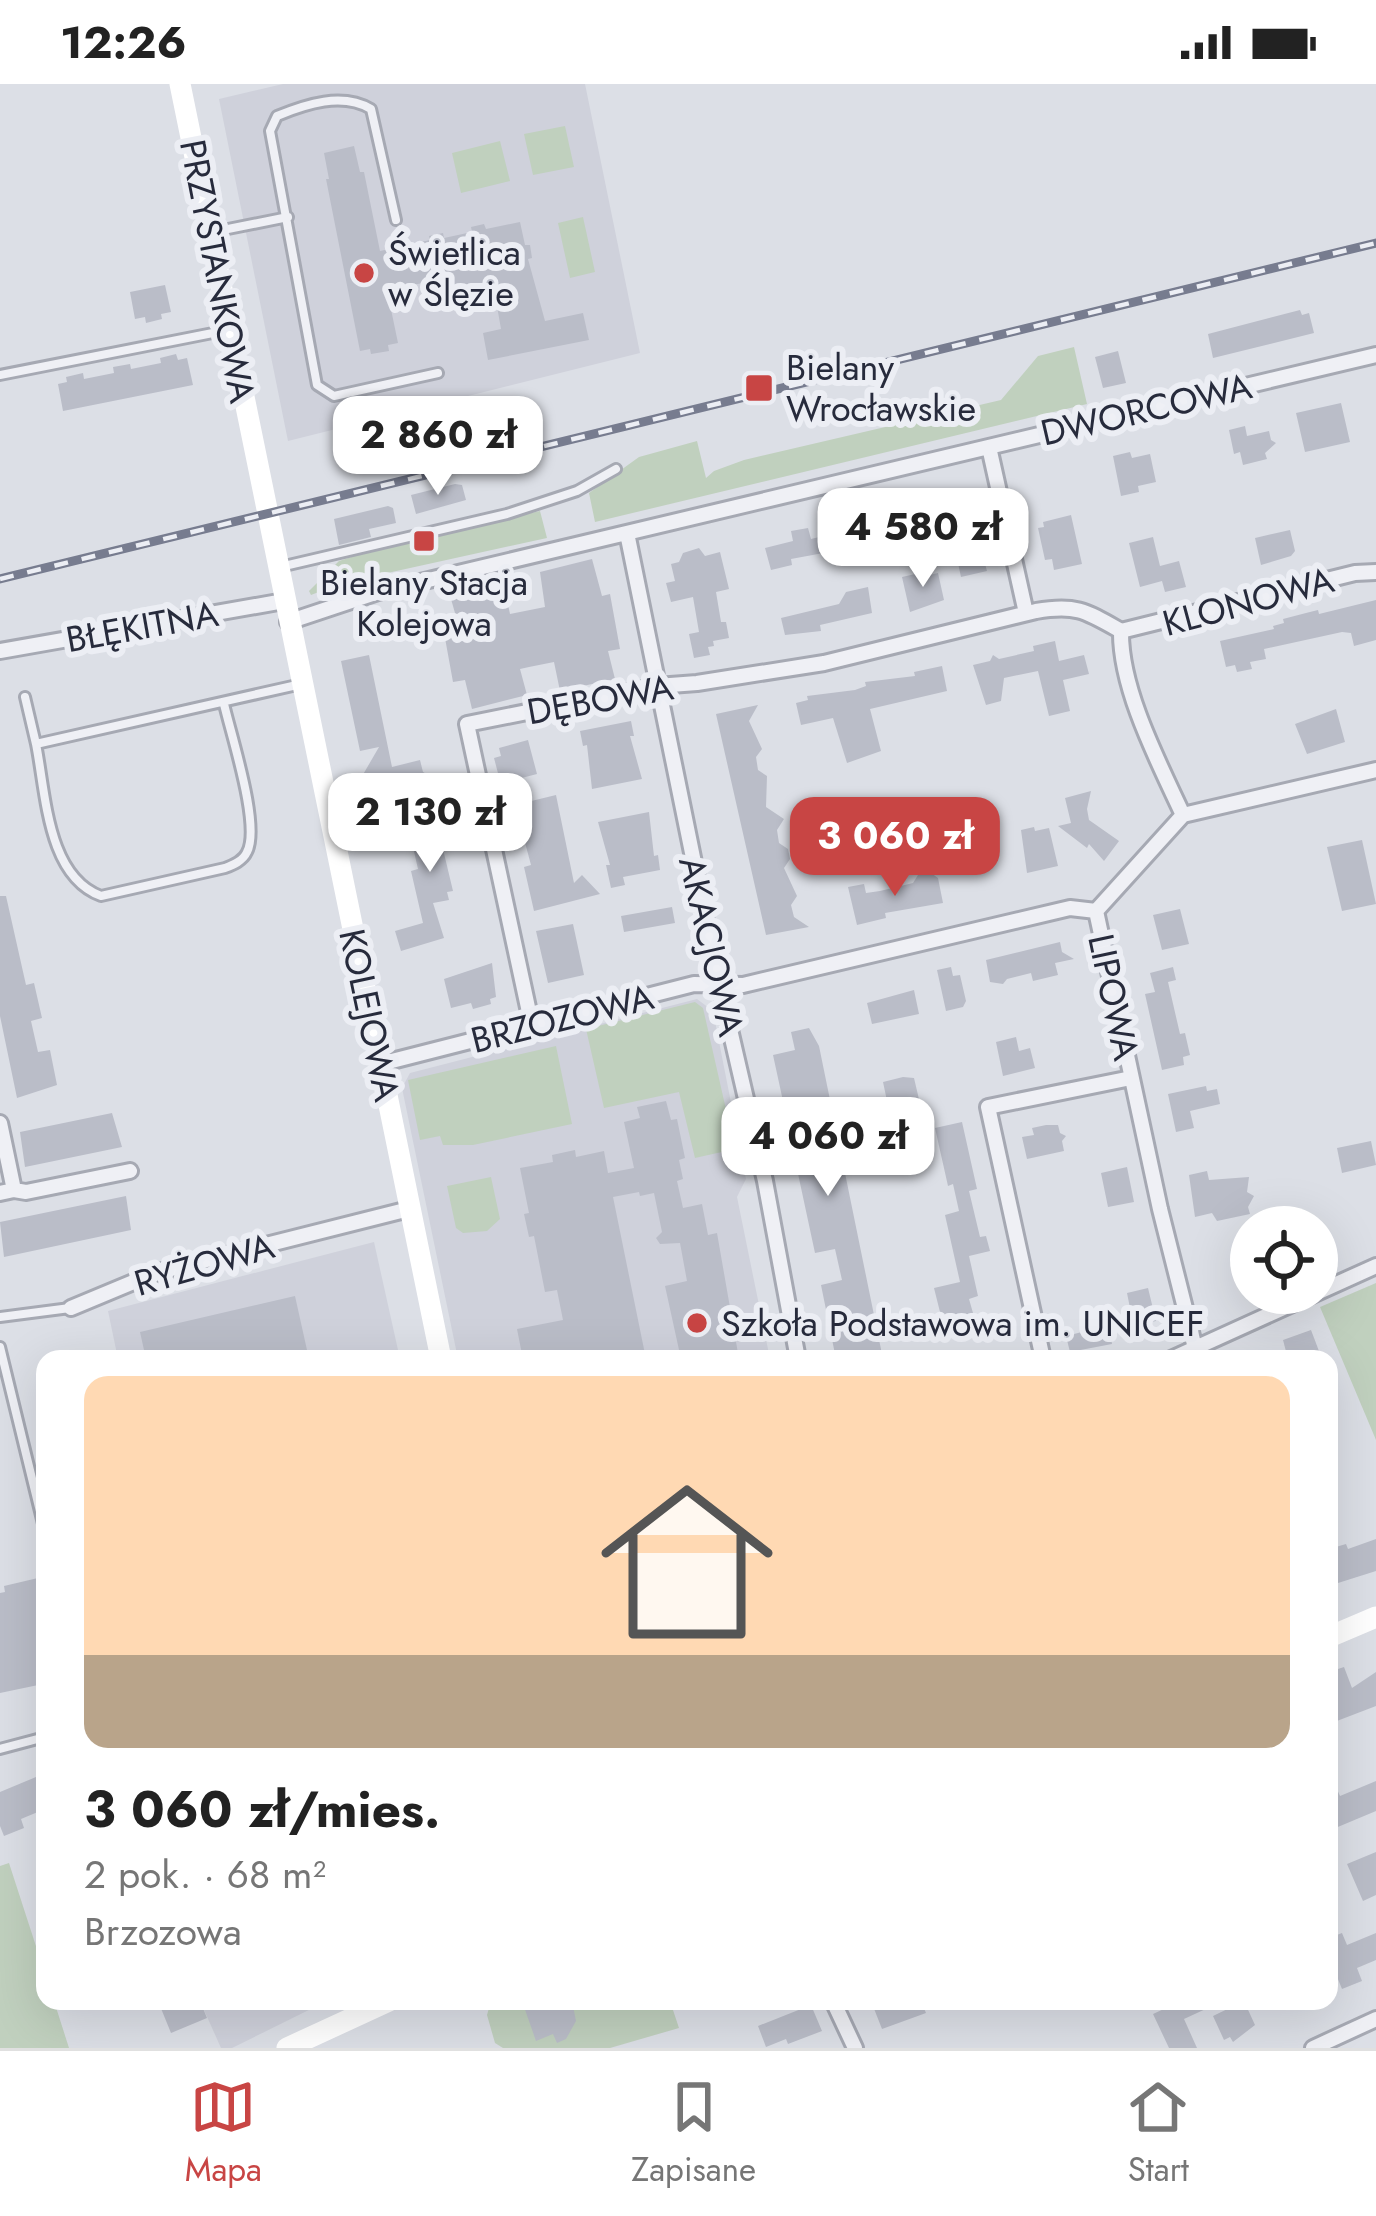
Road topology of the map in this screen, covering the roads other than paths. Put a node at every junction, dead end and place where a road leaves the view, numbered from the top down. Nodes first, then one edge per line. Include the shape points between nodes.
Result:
1 (180, 84) edge
2 (288, 217) junction
3 (395, 220) dead end
4 (211, 233) junction
5 (230, 329) junction
6 (1376, 355) edge
7 (438, 373) dead end
8 (0, 375) edge
9 (989, 447) junction
10 (254, 459) joint
11 (616, 469) dead end
12 (627, 532) junction
13 (277, 568) junction
14 (1376, 572) edge
15 (286, 612) junction
16 (1031, 612) junction
17 (1120, 631) junction
18 (0, 651) edge
19 (300, 684) junction
20 (657, 686) junction
21 (25, 697) dead end
22 (224, 704) junction
23 (36, 744) junction
24 (1376, 770) edge
25 (1184, 815) junction
26 (1096, 911) junction
27 (720, 986) junction
28 (532, 1026) junction
29 (380, 1064) junction
30 (1131, 1078) junction
31 (0, 1123) edge
32 (130, 1171) dead end
33 (7, 1192) edge
34 (410, 1210) junction
35 (1376, 1267) edge
36 (71, 1307) joint
37 (0, 1317) edge
38 (0, 1347) edge
39 (1195, 1348) junction
40 (439, 1350) edge
41 (795, 1350) edge
42 (1041, 1350) edge
43 (1191, 1350) edge
44 (36, 1495) edge
45 (1376, 1617) edge
46 (1338, 1633) edge
47 (36, 1739) edge
48 (0, 1749) edge
49 (369, 2010) edge
50 (836, 2010) edge
51 (1376, 2019) edge
52 (287, 2048) edge
53 (855, 2048) edge
54 (1313, 2048) edge

1 - 4 street, PRZYSTANKOWA
2 - 3 lane via 270,131 277,116 337,100 371,109
2 - 4 lane
2 - 7 lane via 317,385 334,396
4 - 5 street, PRZYSTANKOWA
5 - 8 lane
5 - 10 street, PRZYSTANKOWA
6 - 9 street, DWORCOWA
9 - 12 street, DWORCOWA
9 - 16 street
10 - 13 street, KOLEJOWA
11 - 13 lane via 507,514
12 - 15 street, DWORCOWA
12 - 20 street, AKACJOWA
13 - 15 street, KOLEJOWA
14 - 17 street, KLONOWA
15 - 18 street, BŁĘKITNA
15 - 19 street, KOLEJOWA
16 - 17 street via 1066,606
16 - 20 street, DĘBOWA via 824,663
17 - 25 street via 1152,748
19 - 22 lane
19 - 29 street, KOLEJOWA
20 - 27 street, AKACJOWA
20 - 28 street, DĘBOWA via 466,724
21 - 23 lane
22 - 23 lane
22 - 23 lane via 251,825 248,852 225,868 101,896 68,874
24 - 25 street
25 - 26 street, LIPOWA
26 - 27 street, BRZOZOWA via 1070,908
26 - 30 street, LIPOWA
27 - 28 street, BRZOZOWA via 694,984
27 - 41 street, AKACJOWA
28 - 29 street, BRZOZOWA
29 - 34 street, KOLEJOWA
30 - 39 street, LIPOWA
30 - 42 street via 988,1108
31 - 33 street
32 - 33 street
34 - 36 street, RYŻOWA via 155,1273
34 - 40 street, KOLEJOWA
35 - 39 street
36 - 37 lane, RYŻOWA
38 - 44 lane
39 - 43 street
45 - 46 street
47 - 48 lane
49 - 52 street
50 - 53 street
51 - 54 street

